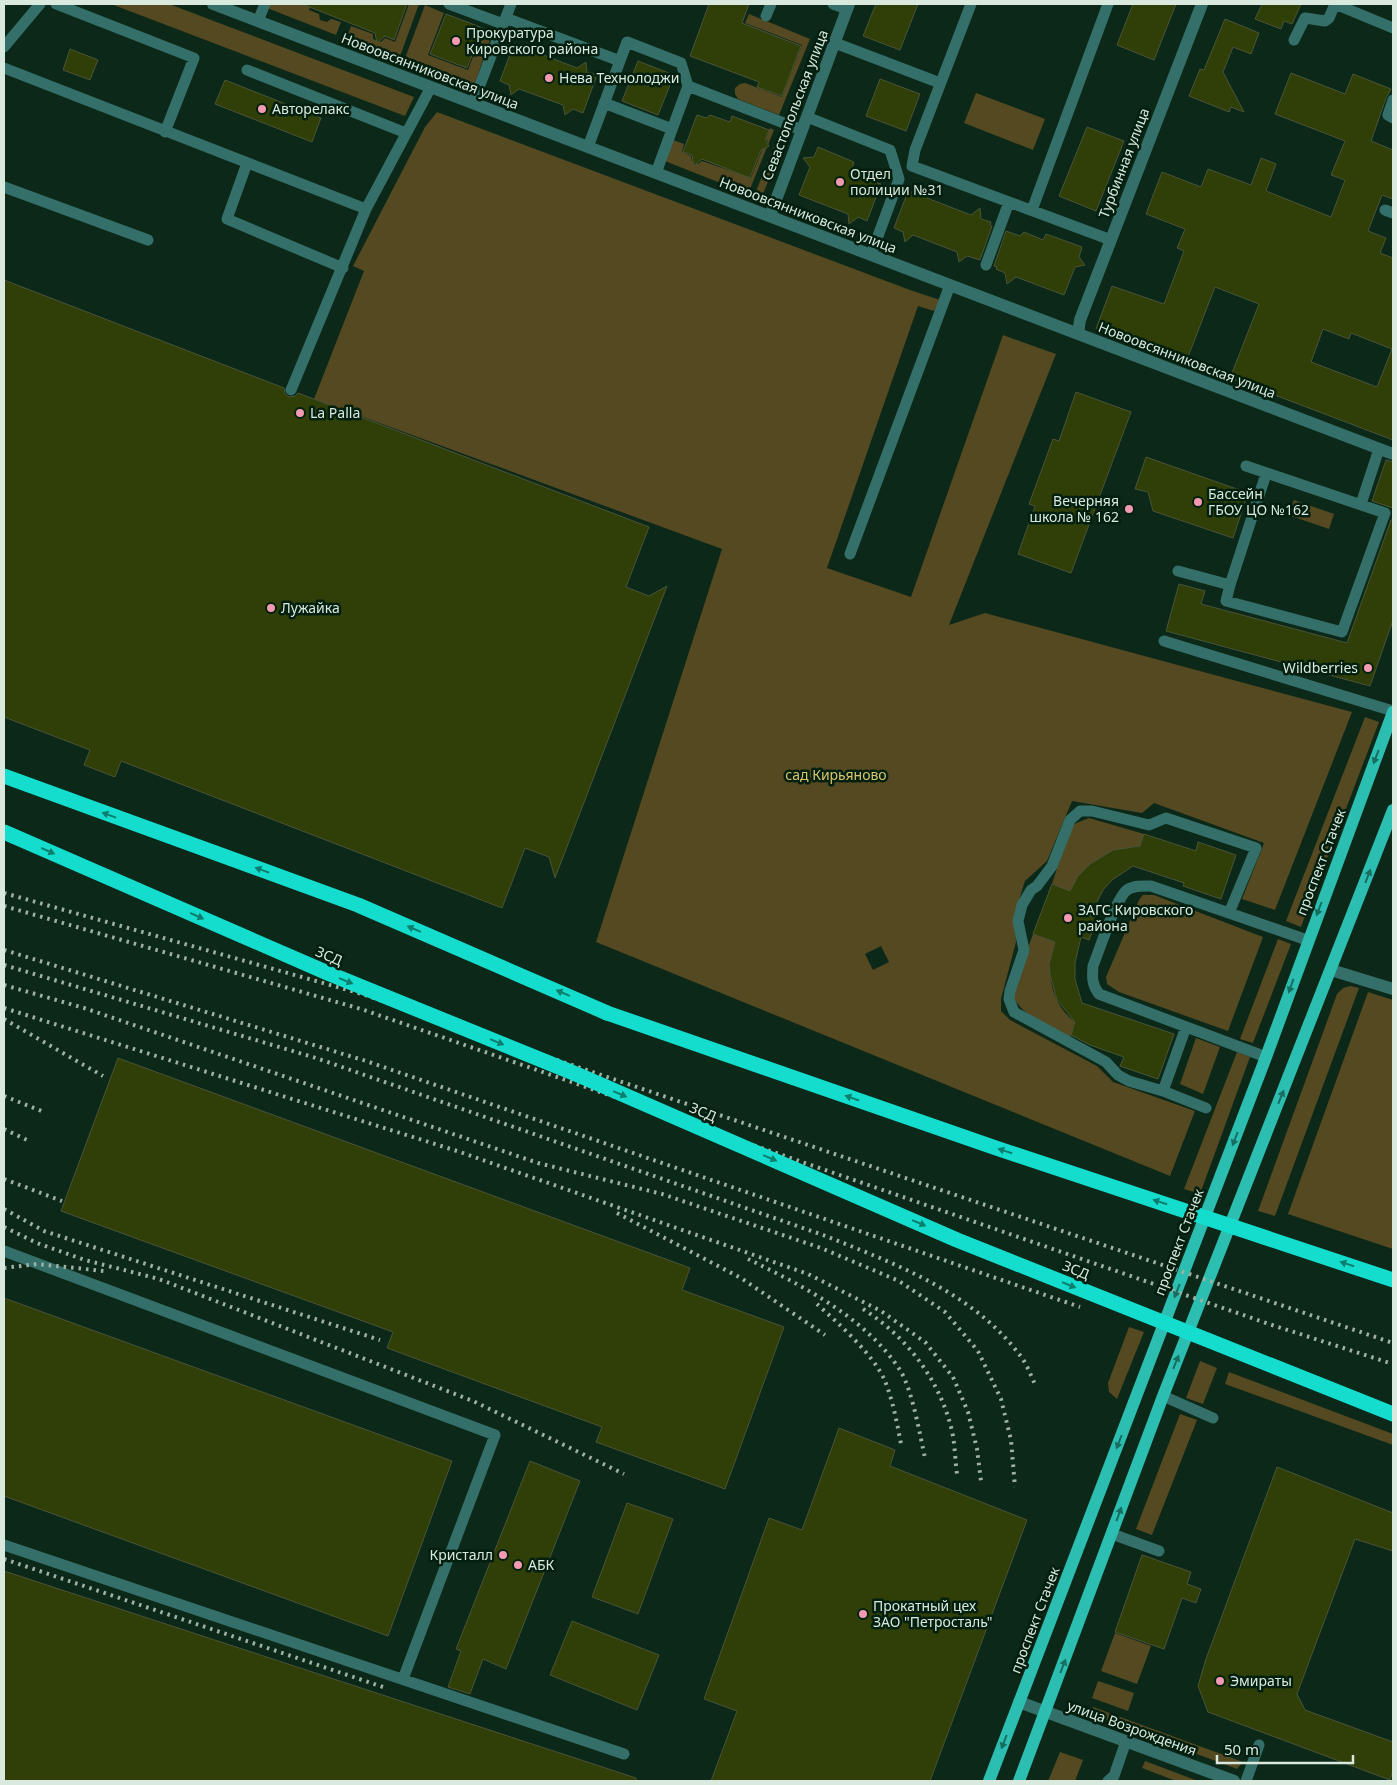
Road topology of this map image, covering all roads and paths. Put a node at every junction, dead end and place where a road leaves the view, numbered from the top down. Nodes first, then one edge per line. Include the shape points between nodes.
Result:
1 (40, 4) edge
2 (56, 4) edge
3 (213, 4) edge
4 (265, 4) edge
5 (449, 4) edge
6 (511, 4) edge
7 (770, 4) edge
8 (833, 4) edge
9 (971, 4) edge
10 (1108, 4) edge
11 (1202, 4) edge
12 (848, 7) edge
13 (766, 16) dead end
14 (258, 21) junction
15 (504, 21) junction
16 (1393, 28) edge
17 (1294, 40) dead end
18 (835, 43) junction
19 (4, 47) edge
20 (620, 61) junction
21 (4, 68) edge
22 (247, 70) dead end
23 (940, 84) junction
24 (688, 86) junction
25 (431, 87) junction
26 (1393, 100) edge
27 (473, 103) junction
28 (604, 103) junction
29 (807, 117) junction
30 (1393, 118) edge
31 (672, 129) junction
32 (802, 130) junction
33 (165, 132) junction
34 (406, 133) junction
35 (588, 147) junction
36 (247, 163) junction
37 (656, 173) junction
38 (4, 187) edge
39 (1009, 202) junction
40 (366, 209) junction
41 (1032, 210) junction
42 (770, 216) junction
43 (148, 240) dead end
44 (1110, 240) junction
45 (871, 255) junction
46 (986, 265) dead end
47 (343, 268) junction
48 (950, 285) junction
49 (1078, 334) junction
50 (291, 390) dead end
51 (1379, 449) junction
52 (1393, 454) edge
53 (1246, 466) dead end
54 (1266, 474) junction
55 (1361, 504) junction
56 (850, 554) dead end
57 (1178, 571) dead end
58 (1230, 585) junction
59 (1164, 641) dead end
60 (1393, 711) edge
61 (4, 776) edge
62 (1393, 810) edge
63 (4, 832) edge
64 (1229, 913) junction
65 (1307, 940) junction
66 (1331, 970) junction
67 (1393, 990) edge
68 (1186, 1028) junction
69 (1266, 1057) junction
70 (1163, 1091) junction
71 (1206, 1108) dead end
72 (4, 1252) edge
73 (1393, 1280) edge
74 (1163, 1396) junction
75 (1393, 1414) edge
76 (1213, 1418) dead end
77 (1112, 1534) junction
78 (4, 1544) edge
79 (1159, 1551) dead end
80 (403, 1679) junction
81 (1019, 1702) junction
82 (1046, 1712) junction
83 (1126, 1741) junction
84 (1259, 1745) dead end
85 (624, 1754) dead end
86 (989, 1781) edge
87 (1019, 1781) edge
88 (1108, 1781) edge
89 (1232, 1781) edge
90 (1246, 1781) edge

1 - 19 lane
2 - 33 lane via 194,58
3 - 14 street, Новоовсянниковская улица
4 - 14 lane
5 - 15 lane
6 - 15 lane
7 - 13 lane
8 - 12 lane
9 - 23 lane
10 - 41 lane
11 - 44 street, Турбинная улица
12 - 18 street, Севастопольская улица
14 - 25 street, Новоовсянниковская улица
15 - 20 lane
15 - 27 lane
16 - 17 lane via 1335,4 1325,21 1305,18
18 - 23 lane
18 - 29 street, Севастопольская улица
20 - 24 lane via 627,42 681,63
20 - 28 lane
21 - 33 lane
22 - 34 lane
23 - 39 lane via 912,166
24 - 31 lane
24 - 32 lane
25 - 27 street, Новоовсянниковская улица
25 - 34 lane
26 - 30 lane via 1388,116
27 - 35 street, Новоовсянниковская улица
28 - 31 lane
28 - 35 lane
29 - 32 street, Севастопольская улица
29 - 45 lane via 890,150 899,179
31 - 37 lane
32 - 42 street, Севастопольская улица
33 - 36 lane
34 - 40 lane
35 - 37 street, Новоовсянниковская улица
36 - 40 lane
36 - 47 lane via 227,219
37 - 42 street, Новоовсянниковская улица
38 - 43 lane
39 - 41 lane
39 - 46 lane
40 - 47 lane
41 - 44 lane
42 - 45 street, Новоовсянниковская улица
44 - 49 street, Турбинная улица via 1080,320
45 - 48 street, Новоовсянниковская улица
47 - 50 lane
48 - 49 street, Новоовсянниковская улица
48 - 56 lane
49 - 51 street, Новоовсянниковская улица
51 - 52 street, Новоовсянниковская улица
51 - 55 lane
53 - 54 lane
54 - 55 lane
54 - 58 lane
55 - 58 lane via 1385,513 1342,632 1226,601
57 - 58 lane
59 - 60 lane
60 -> 65 main road, проспект Стачек
73 -> 61 highway, bridge via 996,1148 607,1013 358,905
66 -> 62 main road
63 -> 75 highway, ЗСД, bridge via 330,974 576,1074 957,1240
64 - 65 lane
64 - 68 lane via 1151,886 1138,886 1127,890 1119,900 1096,958 1092,978 1099,994
64 - 70 lane via 1256,848 1166,818 1149,825 1092,811 1080,811 1070,820 1052,866 1022,904 1018,921 1024,950 1009,999 1014,1012 1106,1062 1129,1081
65 -> 69 main road, проспект Стачек
66 - 67 street
74 -> 66 main road
68 - 69 lane
68 - 70 lane
69 -> 81 main road, проспект Стачек
70 - 71 lane
72 - 80 lane via 495,1435
74 - 76 lane
77 -> 74 main road
77 - 79 lane
82 -> 77 main road
78 - 80 lane
80 - 85 lane
81 - 82 street, улица Возрождения
81 -> 86 main road, проспект Стачек
82 - 83 street, улица Возрождения
82 - 87 main road
83 - 88 lane via 1114,1776
83 - 89 street, улица Возрождения
84 - 90 lane

